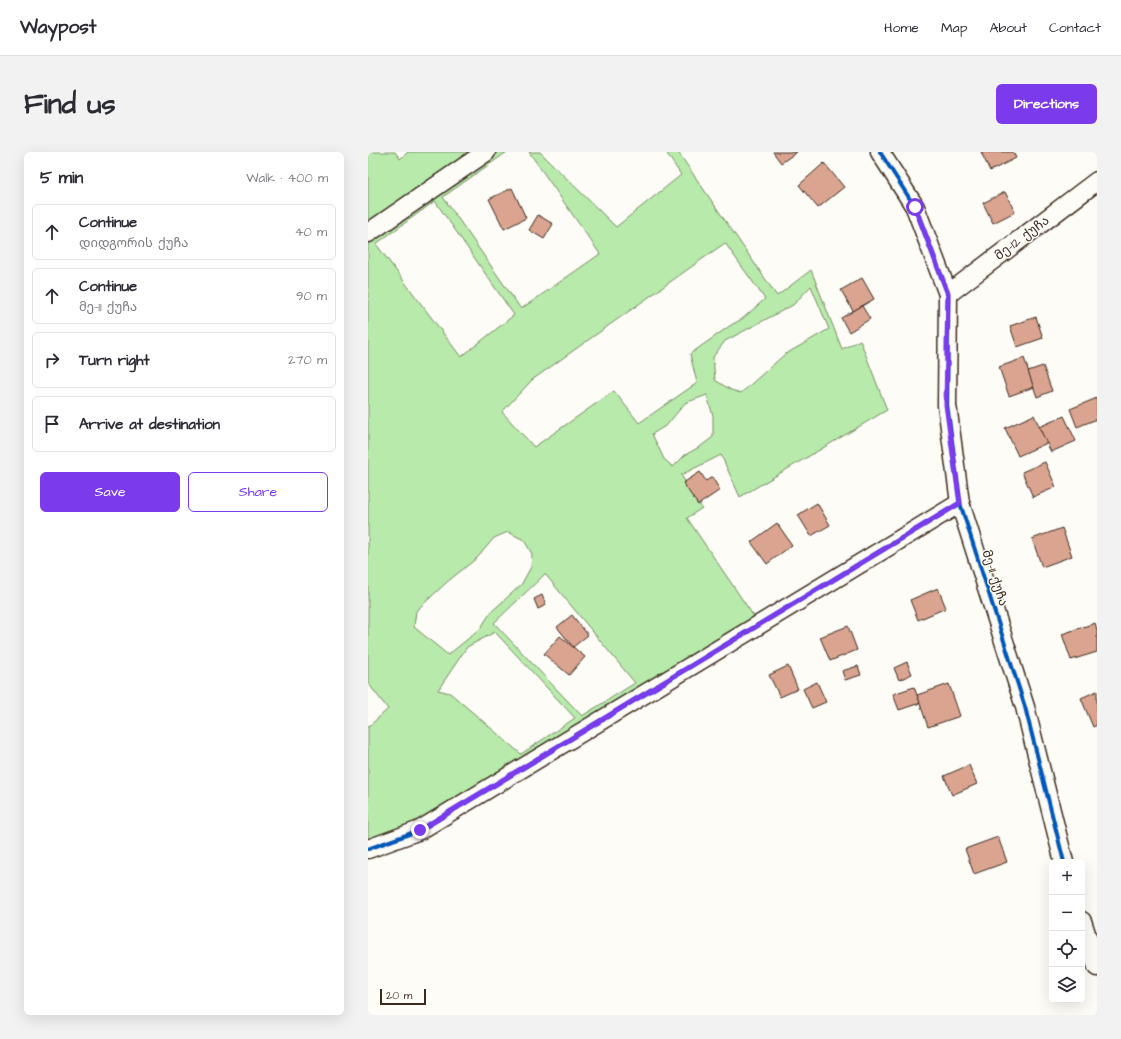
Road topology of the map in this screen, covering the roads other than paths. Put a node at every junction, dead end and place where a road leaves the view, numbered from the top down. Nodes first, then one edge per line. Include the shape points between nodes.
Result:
1 (486, 152) edge
2 (880, 152) edge
3 (1097, 182) edge
4 (368, 233) edge
5 (948, 294) junction
6 (960, 503) junction
7 (368, 849) edge
8 (1063, 859) edge
9 (1085, 930) edge
10 (1097, 967) edge

1 - 4 street
2 - 5 street via 915,207
3 - 5 street, მე-12 ქუჩა
5 - 6 street, მე-11 ქუჩა via 946,405
6 - 7 street via 420,830
6 - 8 street, მე-11 ქუჩა via 1025,707
9 - 10 street

